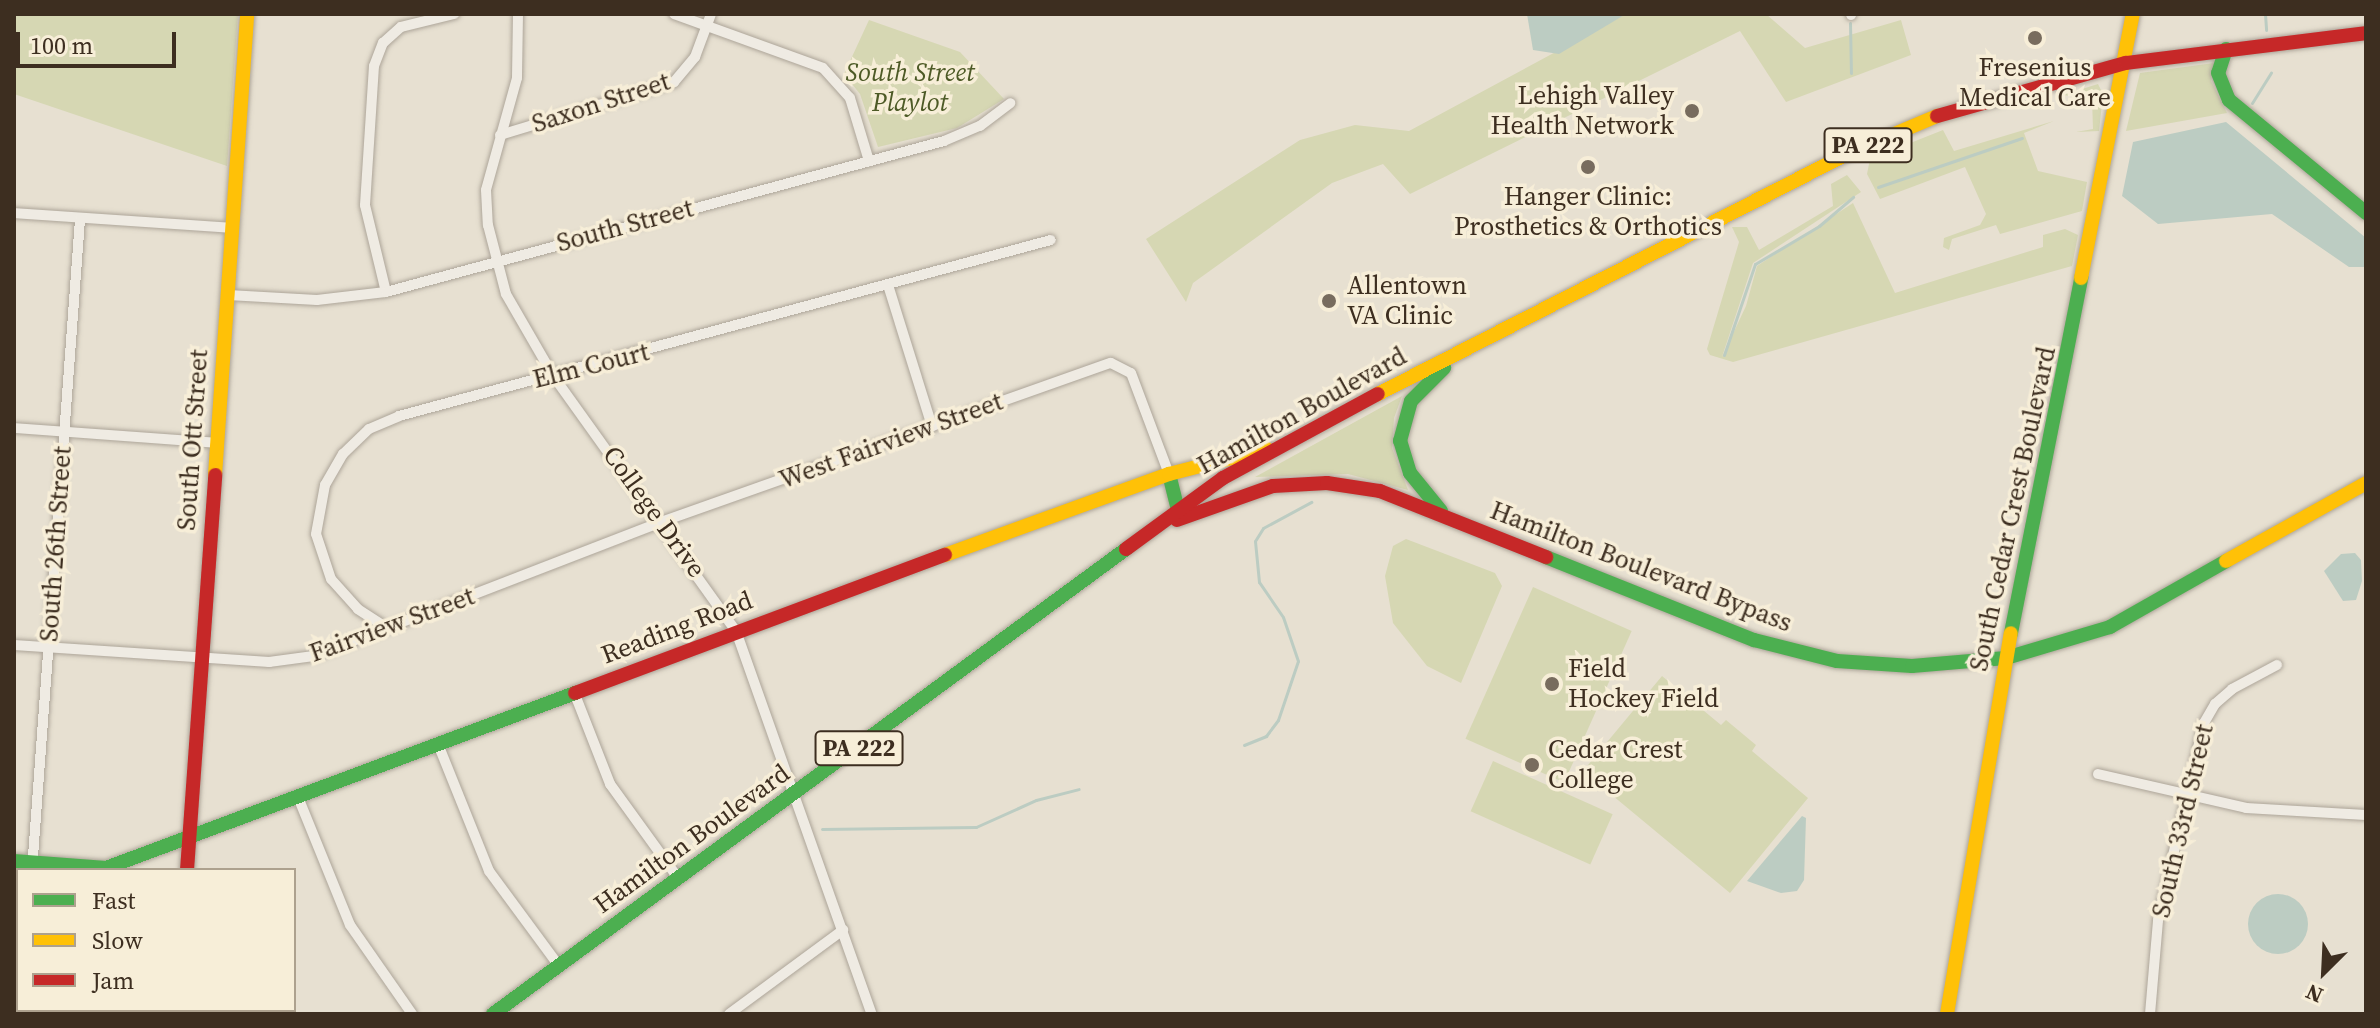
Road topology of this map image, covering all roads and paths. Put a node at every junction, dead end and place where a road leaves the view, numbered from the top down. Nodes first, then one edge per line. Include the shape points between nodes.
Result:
1 (247, 14) edge
2 (454, 14) edge
3 (518, 14) edge
4 (674, 14) edge
5 (711, 14) edge
6 (2133, 14) edge
7 (707, 26) junction
8 (2366, 33) edge
9 (2226, 49) junction
10 (2126, 63) junction
11 (1010, 103) dead end
12 (500, 135) junction
13 (869, 161) junction
14 (14, 213) edge
15 (2366, 213) edge
16 (80, 219) junction
17 (232, 228) junction
18 (1051, 240) dead end
19 (497, 261) junction
20 (888, 285) junction
21 (386, 292) junction
22 (228, 295) junction
23 (1460, 353) junction
24 (554, 377) junction
25 (932, 426) junction
26 (14, 428) edge
27 (64, 432) junction
28 (217, 443) junction
29 (1275, 447) junction
30 (1169, 474) junction
31 (2366, 483) edge
32 (1178, 511) junction
33 (1444, 515) junction
34 (661, 522) junction
35 (1157, 529) junction
36 (387, 628) junction
37 (736, 631) junction
38 (14, 645) edge
39 (49, 647) junction
40 (202, 658) junction
41 (2006, 658) junction
42 (2277, 665) dead end
43 (574, 692) junction
44 (438, 744) junction
45 (2098, 774) dead end
46 (794, 793) junction
47 (2187, 794) junction
48 (298, 797) junction
49 (2366, 815) edge
50 (189, 839) junction
51 (14, 861) edge
52 (32, 866) edge
53 (79, 868) edge
54 (106, 868) edge
55 (187, 868) edge
56 (678, 878) junction
57 (843, 930) junction
58 (559, 966) junction
59 (412, 1014) edge
60 (493, 1014) edge
61 (729, 1014) edge
62 (872, 1014) edge
63 (1947, 1014) edge
64 (2150, 1014) edge

1 - 17 main road, South Ott Street
2 - 21 street via 410,23 391,35 374,66 364,202
3 - 12 street, College Drive via 517,78
4 - 7 street
5 - 7 street, Saxon Street
6 - 10 main road, South Cedar Crest Boulevard
7 - 12 street, Saxon Street via 690,66 663,88
7 - 13 street via 811,62 834,76 856,110
8 - 9 main road, Hamilton Boulevard / PA 222
9 - 10 main road, Hamilton Boulevard / PA 222
9 - 15 main road via 2218,73 2221,89 2241,113
10 - 23 main road, Hamilton Boulevard / PA 222 via 1949,111 1847,154
10 - 41 main road, South Cedar Crest Boulevard
11 - 13 street, South Street via 962,135
12 - 19 street, College Drive via 486,199
13 - 19 street, South Street
14 - 16 street
16 - 17 street
16 - 27 street, South 26th Street
17 - 22 main road, South Ott Street
18 - 20 street, Elm Court
19 - 21 street, South Street
19 - 24 street, College Drive via 518,321
20 - 24 street, Elm Court
20 - 25 street
21 - 22 street, South Street via 317,300
22 - 28 main road, South Ott Street
23 - 29 main road, Hamilton Boulevard / PA 222
23 - 33 main road via 1419,390 1400,427 1404,463
24 - 34 street, College Drive
24 - 36 street, Elm Court via 385,421 355,441 337,463 320,499 319,552 346,596
25 - 30 street, West Fairview Street via 1111,363 1122,365 1131,373
25 - 34 street, West Fairview Street
26 - 27 street
27 - 28 street
27 - 39 street, South 26th Street
28 - 40 main road, South Ott Street
29 - 30 main road, Reading Road
29 - 32 main road, Hamilton Boulevard / PA 222
30 - 32 main road
30 - 37 main road, Reading Road
31 - 41 main road, Hamilton Boulevard Bypass / PA 222 via 2135,615 2070,642
32 - 35 main road, Hamilton Boulevard / PA 222
33 - 35 main road, Hamilton Boulevard Bypass / PA 222 via 1380,491 1300,483 1247,492
33 - 41 main road, Hamilton Boulevard Bypass / PA 222 via 1800,654 1912,666
34 - 36 street, Fairview Street
34 - 37 street, College Drive
35 - 46 main road, Hamilton Boulevard / PA 222
36 - 40 street, Fairview Street via 292,660
37 - 43 main road, Reading Road
37 - 46 street, College Drive
38 - 39 street, Fairview Street
39 - 40 street, Fairview Street
39 - 52 street, South 26th Street
40 - 50 main road, South Ott Street
41 - 63 main road, South Cedar Crest Boulevard
42 - 47 street, South 33rd Street via 2215,704 2200,734
43 - 44 main road, Reading Road
43 - 56 street via 610,784
44 - 48 main road, Reading Road
44 - 58 street via 484,862
45 - 47 street
46 - 56 main road, Hamilton Boulevard / PA 222
46 - 57 street, College Drive
47 - 49 street via 2246,808
47 - 64 street, South 33rd Street via 2158,920
48 - 50 main road, Reading Road
48 - 59 street via 350,925
50 - 54 main road, Reading Road
50 - 55 main road, South Ott Street
51 - 52 main road
52 - 53 main road
56 - 58 main road, Hamilton Boulevard / PA 222
57 - 61 street
57 - 62 street, College Drive
58 - 60 main road, Hamilton Boulevard / PA 222

